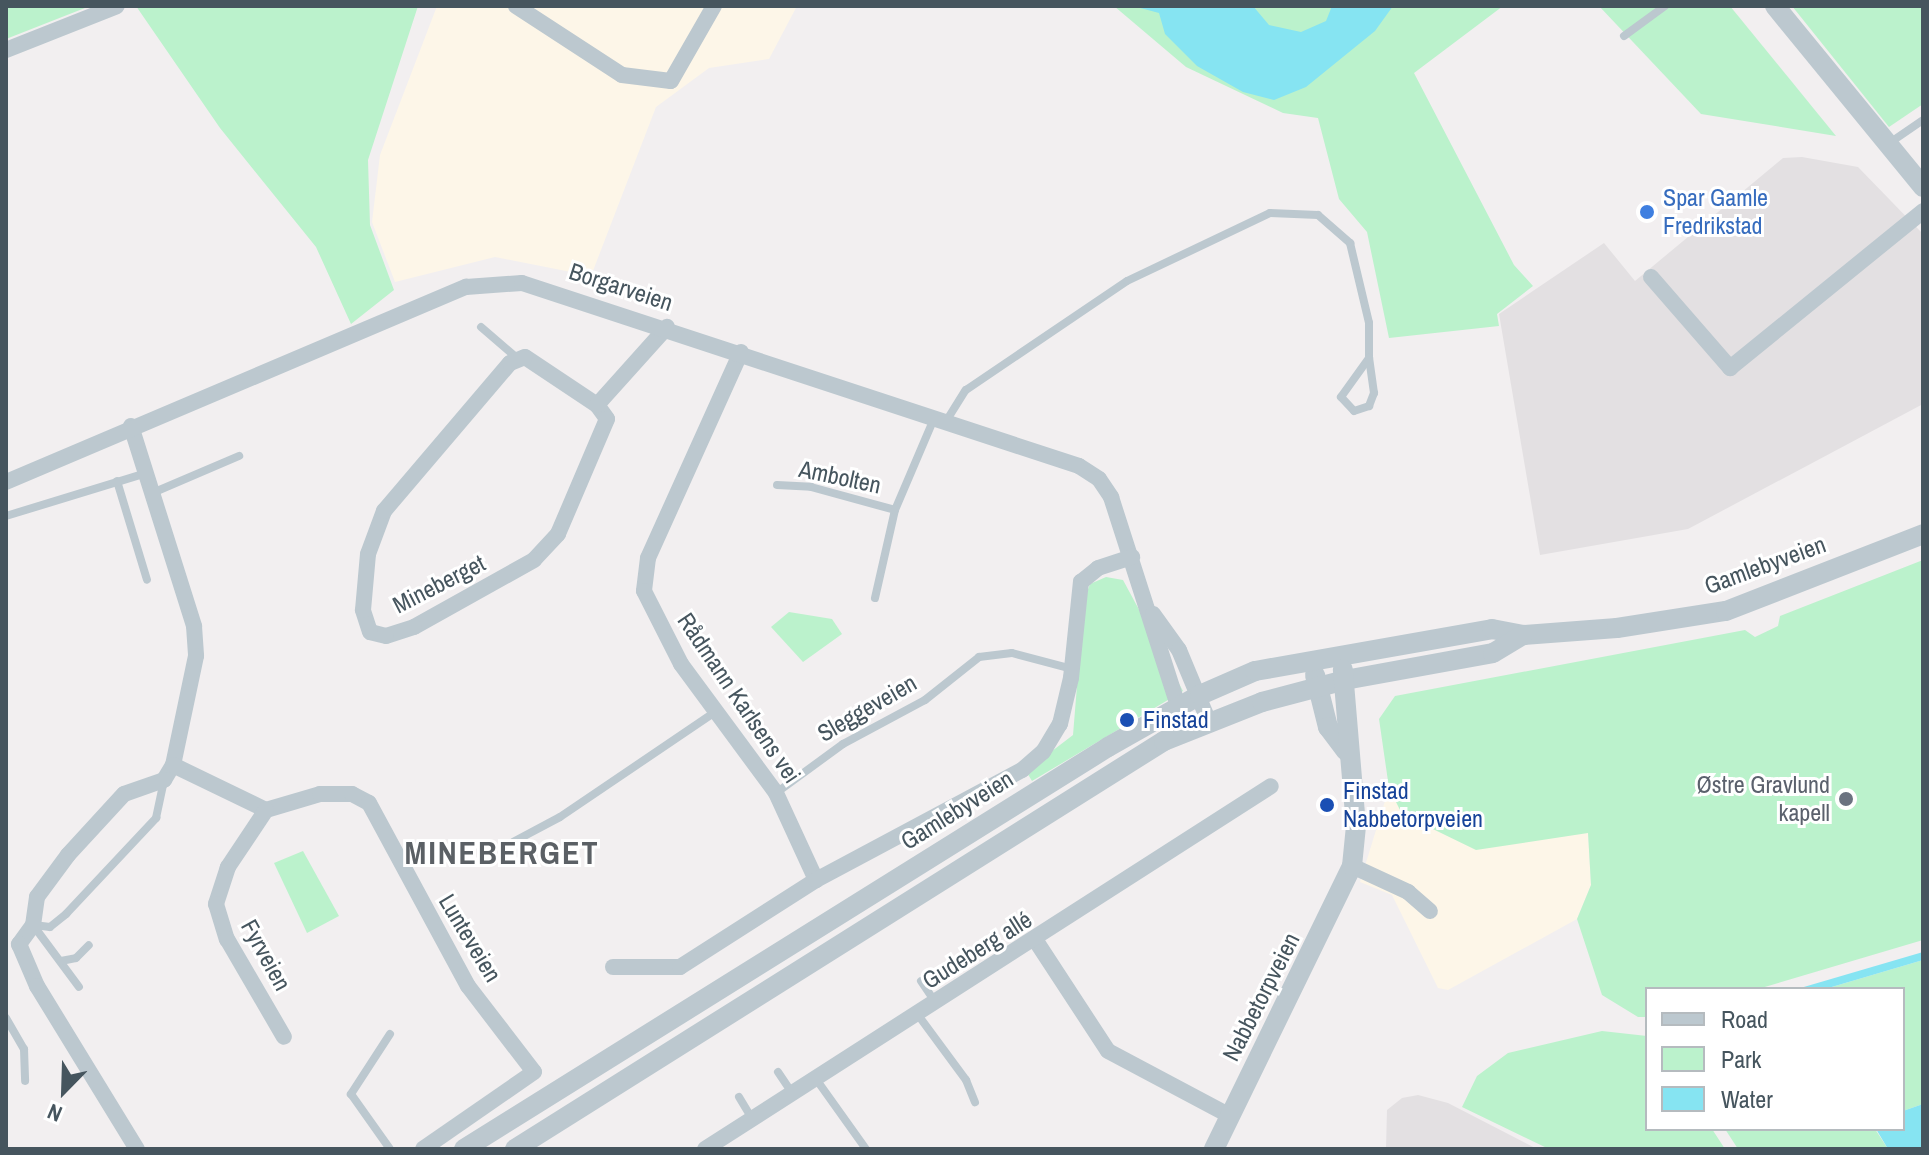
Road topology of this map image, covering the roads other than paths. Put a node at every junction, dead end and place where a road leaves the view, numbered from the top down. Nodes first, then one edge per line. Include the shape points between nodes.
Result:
1 (117, 6) edge
2 (516, 6) edge
3 (714, 6) edge
4 (1665, 6) edge
5 (1775, 6) edge
6 (1624, 36) dead end
7 (6, 50) edge
8 (1923, 120) edge
9 (1887, 145) junction
10 (1923, 187) edge
11 (1923, 211) edge
12 (1651, 277) dead end
13 (481, 327) dead end
14 (667, 327) junction
15 (741, 352) junction
16 (517, 358) junction
17 (1369, 358) junction
18 (597, 405) junction
19 (939, 422) junction
20 (131, 426) junction
21 (239, 456) dead end
22 (143, 474) junction
23 (117, 481) junction
24 (6, 482) edge
25 (777, 485) dead end
26 (149, 494) junction
27 (895, 510) junction
28 (6, 514) edge
29 (1923, 534) edge
30 (1132, 557) junction
31 (147, 580) dead end
32 (875, 598) dead end
33 (1148, 607) junction
34 (1523, 635) junction
35 (1340, 655) junction
36 (1312, 660) junction
37 (1072, 669) junction
38 (1345, 680) junction
39 (1319, 689) junction
40 (1200, 695) junction
41 (1178, 708) junction
42 (715, 712) junction
43 (1209, 722) junction
44 (1186, 731) junction
45 (1346, 751) junction
46 (173, 765) junction
47 (164, 780) junction
48 (1271, 786) dead end
49 (776, 793) junction
50 (266, 810) junction
51 (513, 842) dead end
52 (1352, 866) junction
53 (816, 880) junction
54 (1430, 911) dead end
55 (33, 925) junction
56 (1036, 941) junction
57 (89, 945) dead end
58 (61, 961) junction
59 (613, 967) dead end
60 (921, 981) dead end
61 (79, 987) dead end
62 (937, 1003) junction
63 (918, 1015) junction
64 (6, 1018) edge
65 (390, 1034) dead end
66 (284, 1037) dead end
67 (778, 1072) dead end
68 (816, 1079) junction
69 (25, 1081) dead end
70 (793, 1094) junction
71 (739, 1097) dead end
72 (975, 1102) dead end
73 (1230, 1116) junction
74 (753, 1119) junction
75 (137, 1149) edge
76 (390, 1149) edge
77 (423, 1149) edge
78 (464, 1149) edge
79 (515, 1149) edge
80 (706, 1149) edge
81 (866, 1149) edge
82 (1214, 1149) edge

1 - 7 street
2 - 3 street via 622,75 671,81
4 - 6 lane
5 - 9 street
8 - 9 lane
9 - 10 street
11 - 12 street via 1730,368
13 - 16 lane
14 - 15 street, Borgarveien
14 - 18 street
14 - 20 street, Borgarveien via 547,288 491,282 392,316
15 - 19 street, Borgarveien
15 - 42 street, Rådmann Karlsens vei via 644,575 648,605
16 - 18 street via 542,366
16 - 18 street, Mineberget via 419,463 384,511 368,554 363,621 370,632 386,636 414,627 511,575 550,546 607,429
17 - 17 lane, Ambolten via 1341,397 1354,411 1369,406 1374,393
17 - 19 lane, Ambolten via 1366,309 1350,243 1318,215 1270,213 1127,281 966,390
19 - 27 lane, Ambolten
19 - 30 street, Borgarveien via 1079,466 1099,479 1111,497
20 - 22 street
20 - 24 street, Borgarveien
21 - 26 lane
22 - 23 lane
22 - 26 street
23 - 28 lane
23 - 31 lane
25 - 27 lane, Ambolten via 811,487
26 - 46 street via 194,626 196,656
27 - 32 lane, Ambolten
29 - 34 street, Gamlebyveien via 1726,611 1617,628
30 - 33 street, Borgarveien
30 - 37 street via 1098,568 1081,582
33 - 40 street, Borgarveien via 1179,650
33 - 41 street, Borgarveien
34 - 35 street, Gamlebyveien via 1492,629
34 - 38 street, Gamlebyveien via 1493,653
35 - 36 street, Gamlebyveien
35 - 38 street, Nabbetorpveien
36 - 39 street, Nabbetorpveien
36 - 40 street, Gamlebyveien via 1255,671
37 - 49 lane, Sleggeveien via 1012,653 979,657 925,700 843,744
37 - 53 street via 1060,724 1043,752 1022,770
38 - 39 street, Gamlebyveien
38 - 45 street, Nabbetorpveien via 1351,723
39 - 43 street, Gamlebyveien
39 - 45 street, Nabbetorpveien via 1328,727
40 - 41 street, Gamlebyveien
40 - 43 street, Borgarveien
41 - 44 street, Borgarveien
41 - 78 street, Gamlebyveien via 963,836
42 - 49 street, Rådmann Karlsens vei
42 - 51 lane via 560,817
43 - 44 street, Gamlebyveien
44 - 79 street, Gamlebyveien via 1144,752
45 - 52 street, Nabbetorpveien via 1356,826
46 - 47 street
46 - 50 street
47 - 55 street via 124,794 68,855 37,897
47 - 55 lane via 156,818 66,914 50,927
48 - 56 street, Gudeberg allé
49 - 53 street, Rådmann Karlsens vei
50 - 66 street, Fyrveien via 235,853 216,904 227,939
50 - 77 street, Lunteveien via 320,794 352,794 369,803 468,986 534,1072
52 - 54 street via 1408,892
52 - 73 street, Nabbetorpveien
53 - 59 street via 680,967
55 - 58 lane
55 - 75 street via 19,944 24,963
56 - 62 street, Gudeberg allé
56 - 73 street via 1108,1051
57 - 58 lane via 76,958
58 - 61 lane
60 - 62 lane
62 - 63 street, Gudeberg allé
63 - 68 street, Gudeberg allé
63 - 72 lane via 966,1080
64 - 69 lane via 24,1049
65 - 76 lane via 351,1094
67 - 70 lane
68 - 70 street, Gudeberg allé
68 - 81 lane
70 - 74 street, Gudeberg allé
71 - 74 lane
73 - 82 street, Nabbetorpveien
74 - 80 street, Gudeberg allé

